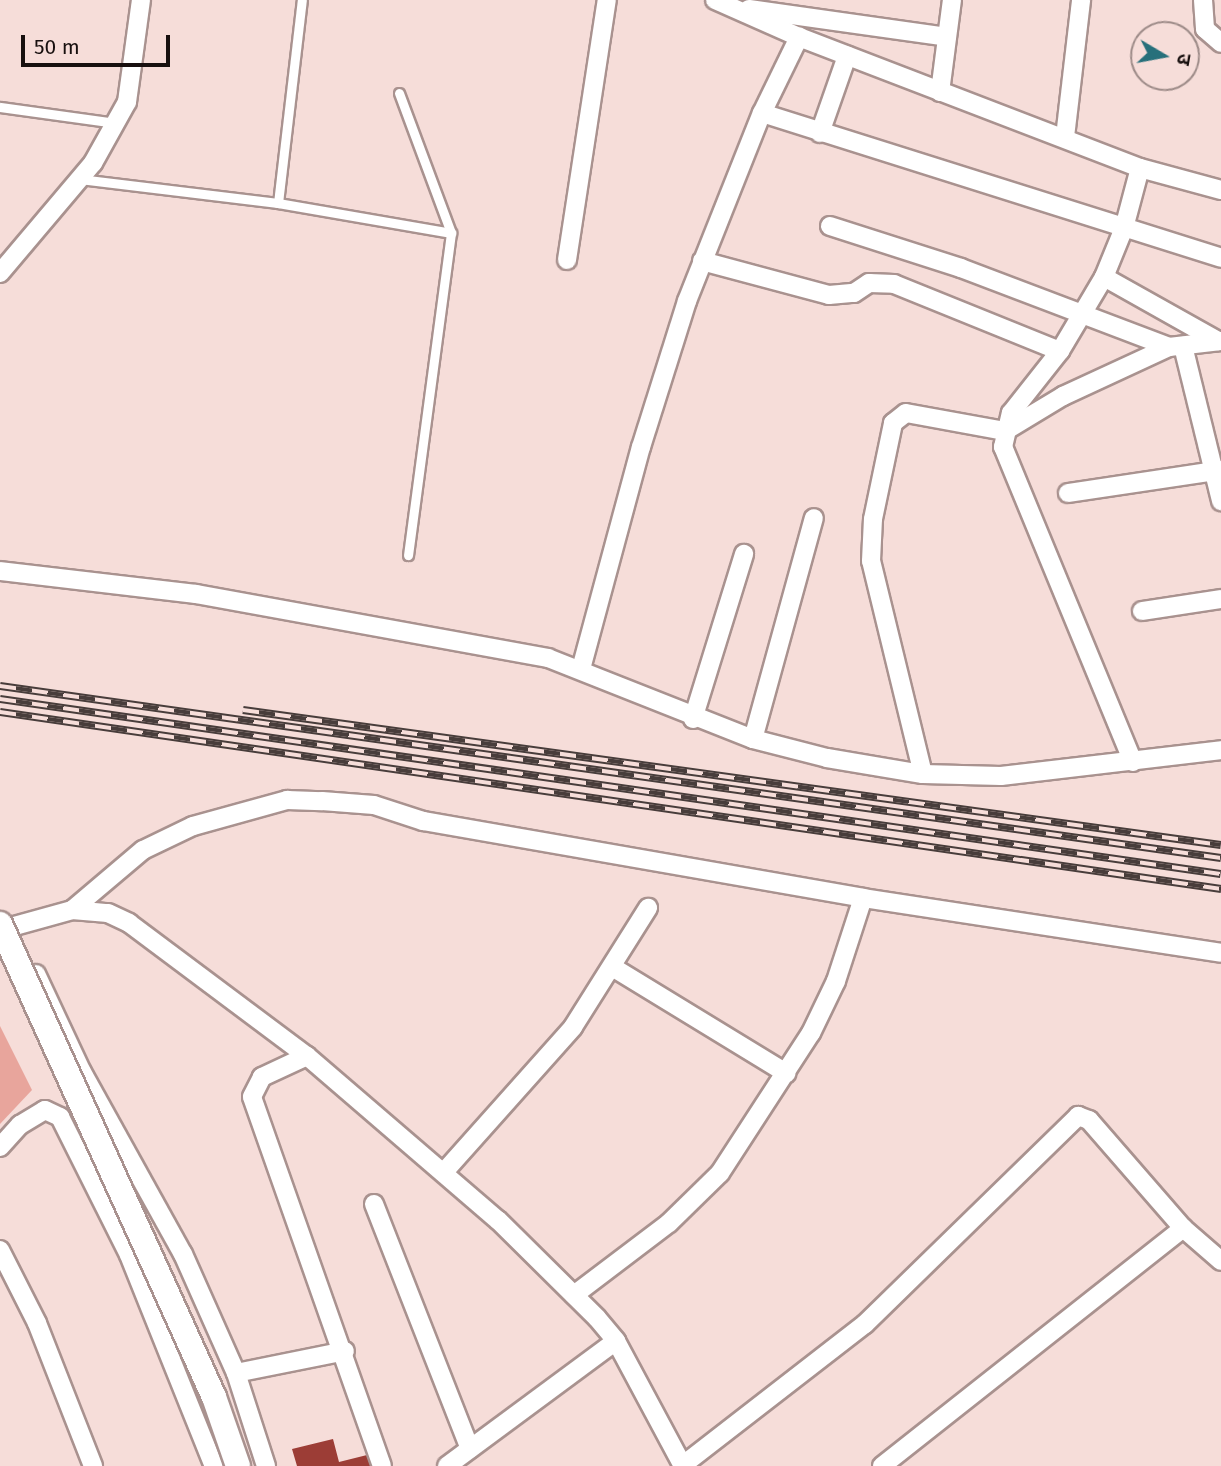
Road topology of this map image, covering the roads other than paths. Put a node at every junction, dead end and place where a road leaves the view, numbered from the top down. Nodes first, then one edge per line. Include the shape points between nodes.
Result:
1 (141, 0) edge
2 (302, 0) edge
3 (607, 0) edge
4 (952, 0) edge
5 (1081, 0) edge
6 (1203, 0) edge
7 (722, 3) edge
8 (799, 37) junction
9 (947, 37) junction
10 (1221, 43) edge
11 (847, 56) junction
12 (940, 92) junction
13 (399, 93) dead end
14 (0, 107) edge
15 (762, 113) junction
16 (115, 123) junction
17 (820, 133) junction
18 (1065, 137) junction
19 (1140, 168) junction
20 (80, 178) junction
21 (1221, 190) edge
22 (278, 203) junction
23 (830, 226) dead end
24 (1124, 228) junction
25 (451, 233) junction
26 (1221, 258) edge
27 (567, 260) dead end
28 (702, 261) junction
29 (0, 273) edge
30 (1104, 277) junction
31 (1085, 314) junction
32 (1219, 341) edge
33 (1176, 346) junction
34 (1060, 351) junction
35 (1005, 431) junction
36 (1217, 470) edge
37 (1068, 493) dead end
38 (1221, 501) edge
39 (814, 518) dead end
40 (744, 554) dead end
41 (408, 555) dead end
42 (0, 571) edge
43 (1221, 599) edge
44 (1142, 611) dead end
45 (581, 669) junction
46 (692, 719) junction
47 (753, 739) junction
48 (1221, 750) edge
49 (1133, 762) junction
50 (923, 774) junction
51 (863, 898) junction
52 (648, 908) dead end
53 (72, 909) junction
54 (4, 927) edge
55 (1221, 953) edge
56 (614, 968) junction
57 (307, 1056) junction
58 (786, 1073) junction
59 (0, 1147) edge
60 (444, 1172) junction
61 (374, 1204) dead end
62 (1183, 1228) junction
63 (0, 1250) edge
64 (1221, 1261) edge
65 (574, 1295) junction
66 (616, 1340) junction
67 (345, 1350) junction
68 (236, 1373) junction
69 (470, 1450) junction
70 (683, 1465) edge
71 (93, 1466) edge
72 (214, 1466) edge
73 (238, 1466) edge
74 (266, 1466) edge
75 (382, 1466) edge
76 (447, 1466) edge
77 (882, 1466) edge

1 - 16 street via 127,102
2 - 22 lane
3 - 27 street
4 - 9 street
5 - 18 street
6 - 10 street via 1205,29
7 - 8 street
7 - 9 street
8 - 11 street
8 - 15 street
9 - 12 street
11 - 12 street
11 - 17 street
12 - 18 street
13 - 25 lane
14 - 16 lane
15 - 17 street
15 - 28 street
16 - 20 street
17 - 24 street
18 - 19 street
19 - 21 street
19 - 24 street
20 - 22 lane
20 - 29 street
22 - 25 lane
23 - 31 street
24 - 26 street
24 - 30 street
25 - 41 lane
28 - 34 street via 829,295 854,293 869,283 894,284
28 - 45 street via 641,447
30 - 31 street
30 - 32 street
31 - 33 street
31 - 34 street
32 - 33 street
33 - 35 street via 1063,396
33 - 36 street
34 - 35 street via 1011,413
35 - 49 street via 1005,460
35 - 50 street via 906,413 893,423 873,519 872,561
36 - 37 street
36 - 38 street
39 - 47 street
40 - 46 street
42 - 45 street via 293,610 548,658
43 - 44 street
45 - 46 street
46 - 47 street
47 - 50 street via 827,758
48 - 49 street
49 - 50 street via 1001,776
51 - 53 street via 423,821 374,805 287,800 236,812 159,842
51 - 55 street
51 - 58 street via 836,981
52 - 56 street
53 - 54 street
53 - 57 street via 108,913 129,923
54 - 68 street via 183,1254
54 - 73 main road, bridge via 214,1398
56 - 58 street
56 - 60 street via 551,1053
57 - 60 street
57 - 67 street via 262,1077 252,1097
58 - 65 street via 739,1147 699,1195
59 - 72 street via 20,1125 45,1110 60,1117 129,1255
60 - 65 street
61 - 69 street
62 - 64 street
62 - 70 street via 1089,1120 1072,1118 865,1324
62 - 77 street
63 - 71 street via 37,1323
65 - 66 street
66 - 69 street
66 - 70 street
67 - 68 street
67 - 75 street
68 - 74 street
69 - 76 street

